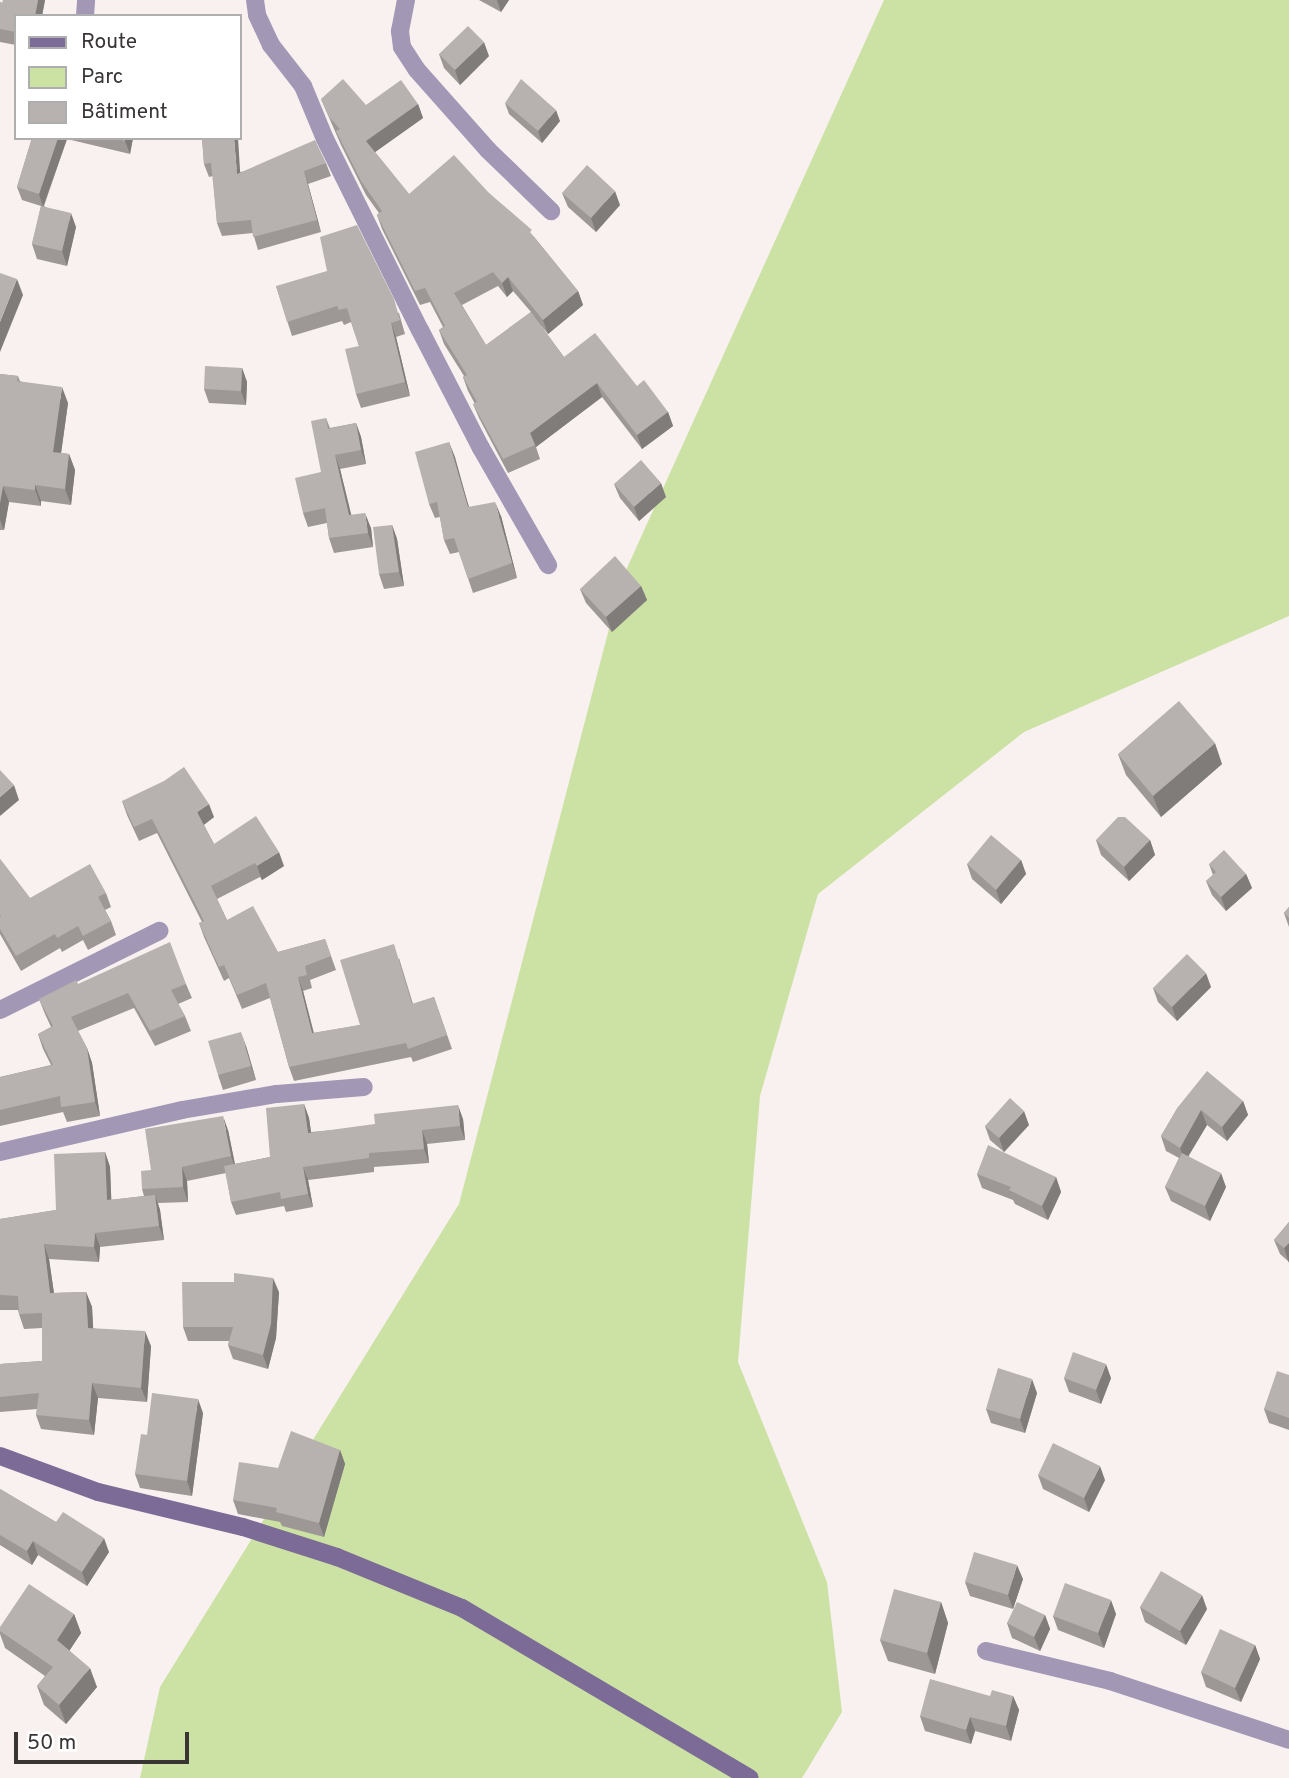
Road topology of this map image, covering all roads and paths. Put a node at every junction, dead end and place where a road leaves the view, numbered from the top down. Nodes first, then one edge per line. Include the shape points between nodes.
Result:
1 (255, 0) edge
2 (406, 0) edge
3 (551, 211) dead end
4 (548, 565) dead end
5 (159, 931) dead end
6 (0, 1010) edge
7 (363, 1087) dead end
8 (0, 1152) edge
9 (0, 1456) edge
10 (986, 1651) dead end
11 (1289, 1740) edge
12 (750, 1778) edge

1 - 4 street via 271,45 303,86 325,139 481,448
2 - 3 street via 402,47 416,70
5 - 6 street
7 - 8 street via 277,1094 182,1110
9 - 12 street via 97,1492 243,1527 337,1557 462,1608
10 - 11 street via 1110,1681

